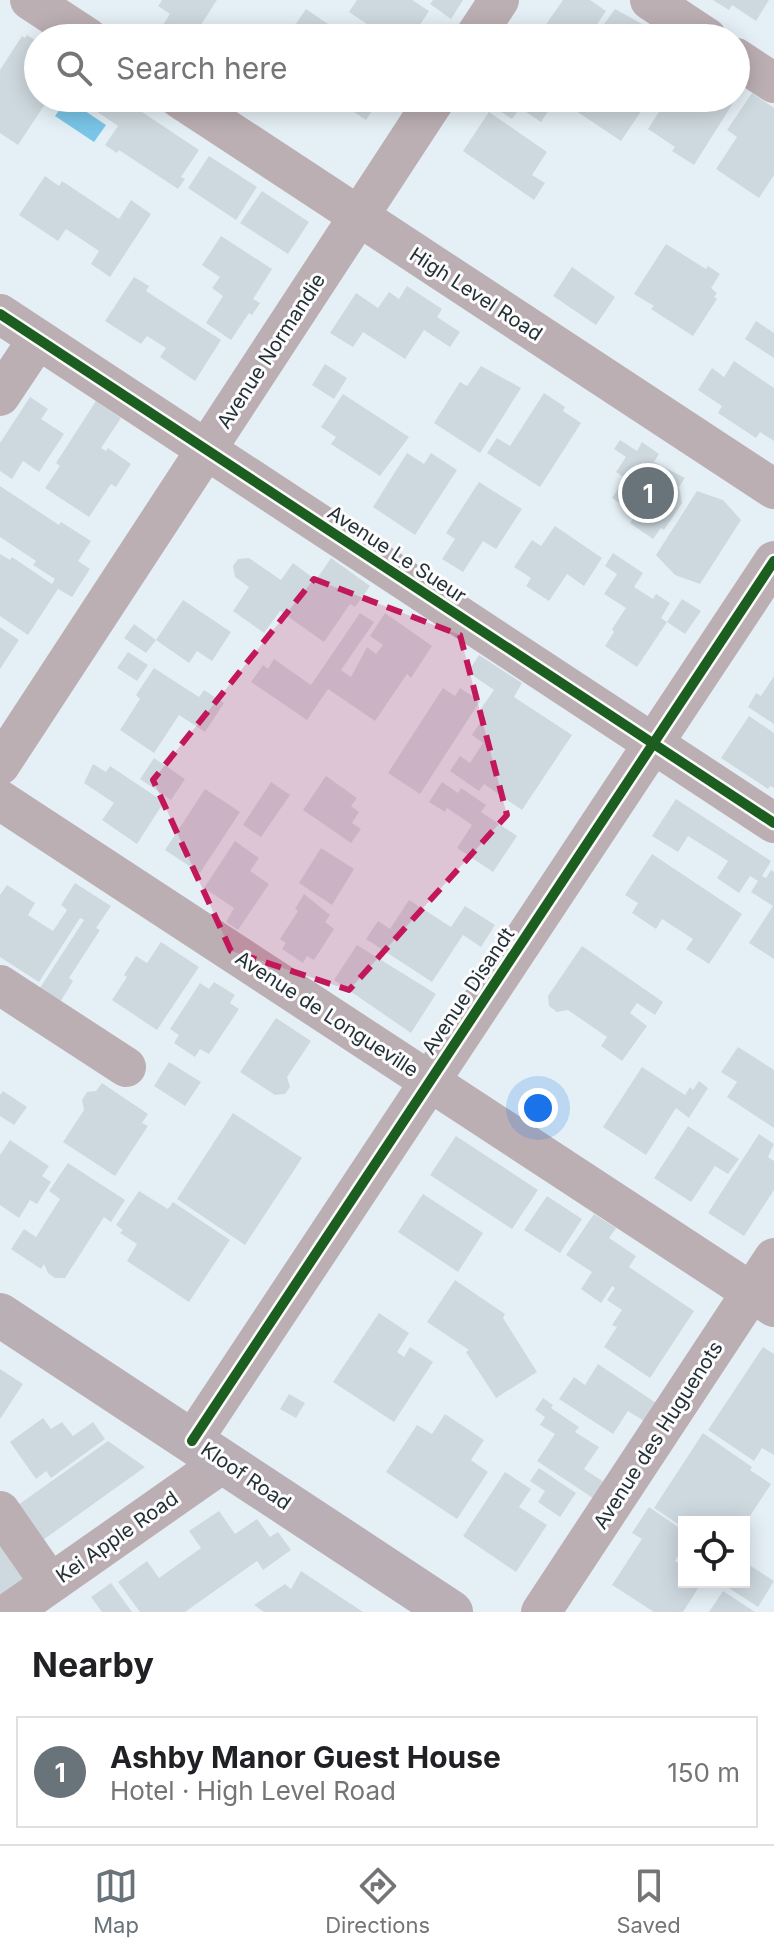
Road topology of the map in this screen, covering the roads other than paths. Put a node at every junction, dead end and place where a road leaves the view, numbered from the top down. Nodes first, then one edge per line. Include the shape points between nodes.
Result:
1 (499, 0) edge
2 (650, 0) edge
3 (37, 2) edge
4 (68, 24) edge
5 (483, 24) edge
6 (686, 24) edge
7 (750, 67) edge
8 (774, 83) edge
9 (200, 112) edge
10 (427, 112) edge
11 (358, 216) junction
12 (0, 314) edge
13 (38, 339) junction
14 (0, 396) edge
15 (207, 451) junction
16 (774, 489) edge
17 (774, 561) edge
18 (653, 743) junction
19 (0, 765) edge
20 (0, 800) edge
21 (774, 823) edge
22 (0, 985) edge
23 (126, 1067) dead end
24 (429, 1081) junction
25 (774, 1258) edge
26 (763, 1300) edge
27 (0, 1315) edge
28 (208, 1451) junction
29 (0, 1511) edge
30 (28, 1602) edge
31 (451, 1612) edge
32 (541, 1612) edge

1 - 5 street
2 - 6 street
3 - 4 street
7 - 8 street
9 - 11 street, High Level Road
10 - 11 street, Avenue Normandie
11 - 15 street, Avenue Normandie
11 - 16 street, High Level Road
12 - 13 street, Avenue Le Sueur
13 - 14 street
13 - 15 street, Avenue Le Sueur
15 - 18 street, Avenue Le Sueur
15 - 19 street, Avenue Normandie
17 - 18 street, Avenue Disandt
18 - 21 street, Avenue Le Sueur
18 - 24 street, Avenue Disandt
20 - 24 street, Avenue de Longueville
22 - 23 street
24 - 26 street, Avenue de Longueville
24 - 28 street, Avenue Disandt
25 - 26 street, Avenue des Huguenots
26 - 32 street, Avenue des Huguenots
27 - 28 main road, Kloof Road
28 - 30 street, Kei Apple Road
28 - 31 main road, Kloof Road
29 - 30 street

